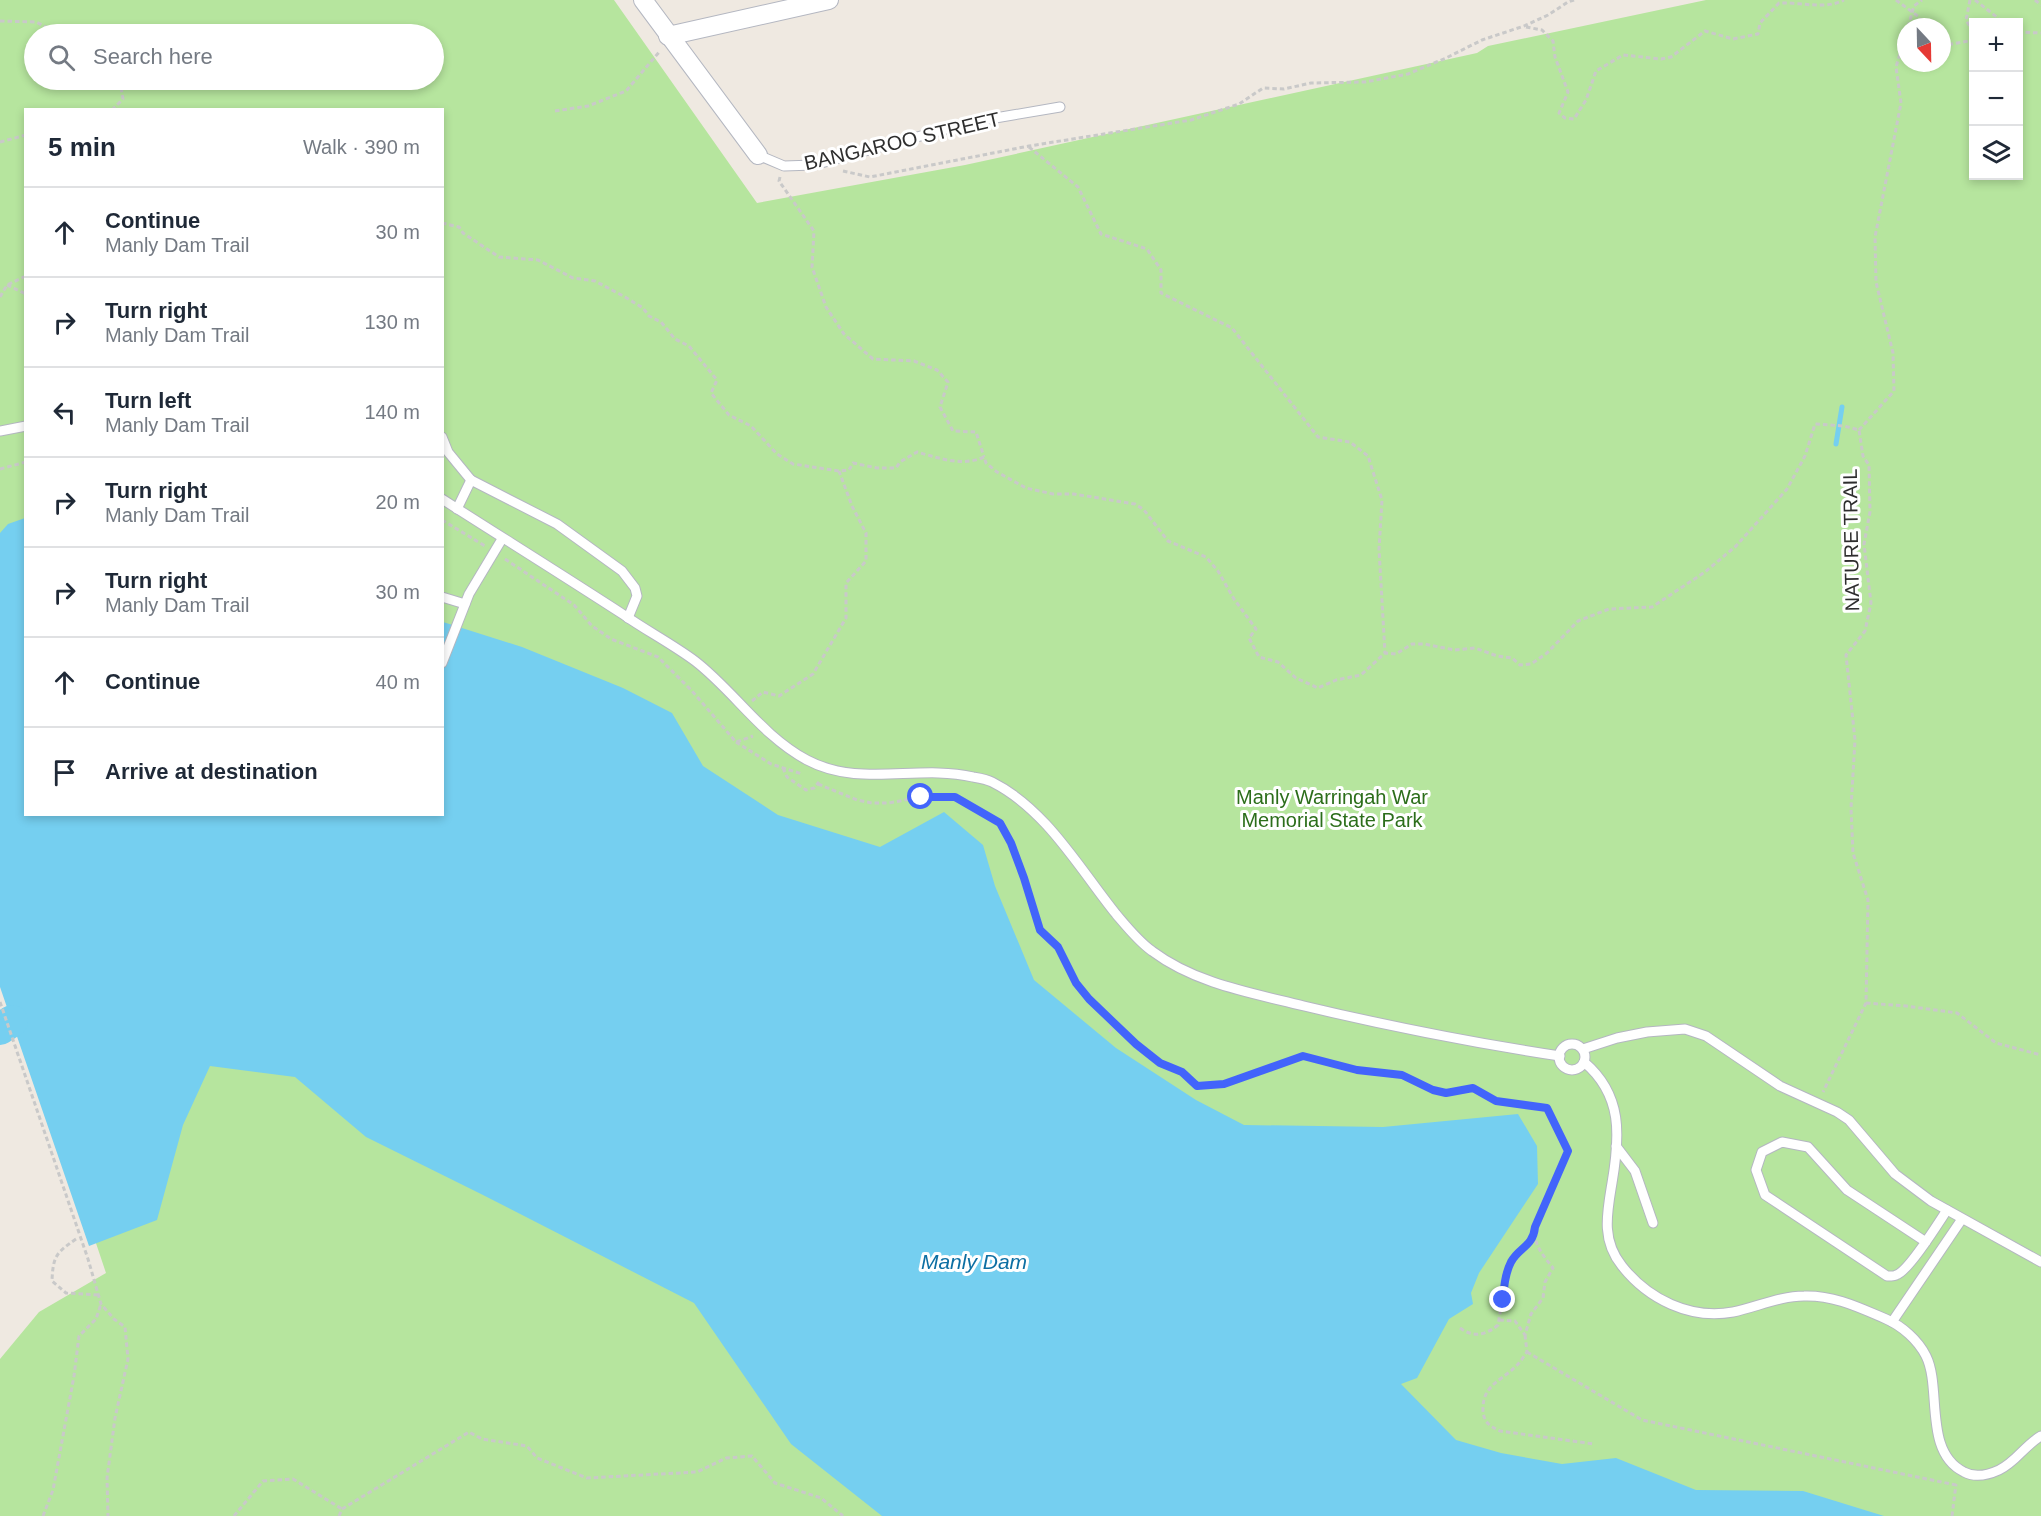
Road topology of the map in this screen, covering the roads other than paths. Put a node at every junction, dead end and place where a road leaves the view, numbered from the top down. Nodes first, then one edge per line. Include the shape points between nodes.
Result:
1 (643, 0) edge
2 (829, 0) edge
3 (668, 36) junction
4 (1060, 108) dead end
5 (758, 155) joint
6 (24, 426) edge
7 (0, 431) edge
8 (445, 452) edge
9 (471, 480) junction
10 (444, 501) edge
11 (458, 509) junction
12 (502, 539) junction
13 (444, 598) edge
14 (465, 604) junction
15 (628, 618) junction
16 (444, 658) edge
17 (1583, 1049) junction
18 (1560, 1056) junction
19 (1584, 1062) junction
20 (1616, 1146) junction
21 (1947, 1210) junction
22 (1962, 1219) junction
23 (1653, 1223) dead end
24 (1926, 1242) junction
25 (2041, 1262) edge
26 (1892, 1322) junction
27 (2041, 1436) edge

1 - 3 street, BANGAROO STREET
2 - 3 street
3 - 5 street, BANGAROO STREET
4 - 5 lane, BANGAROO STREET via 972,122 814,165 784,166
6 - 7 lane
8 - 9 lane
9 - 11 lane
9 - 15 lane via 557,524 622,571 637,596
10 - 11 lane
11 - 12 lane
12 - 14 lane
12 - 15 lane
13 - 14 lane
14 - 16 lane
15 - 18 lane via 698,663 766,730 806,759 836,772 930,772 990,780 1029,807 1130,931 1151,951 1179,968 1210,982 1345,1016
17 - 18 lane via 1571,1044 1563,1048
17 - 19 lane
17 - 21 lane via 1647,1032 1685,1029 1706,1036 1780,1086 1837,1112 1895,1174
18 - 19 lane via 1569,1069 1577,1069
19 - 20 lane via 1597,1073 1613,1101
20 - 23 lane via 1635,1171
20 - 26 lane via 1607,1205 1611,1248 1638,1283 1659,1299 1702,1314 1732,1312 1802,1296 1826,1297
21 - 22 lane
21 - 24 lane
22 - 25 lane
22 - 26 lane
24 - 24 lane via 1847,1190 1808,1147 1782,1143 1762,1152 1756,1170 1765,1195 1887,1276 1902,1272
26 - 27 lane via 1916,1341 1926,1356 1936,1426 1951,1462 1961,1471 1982,1475 1998,1470

